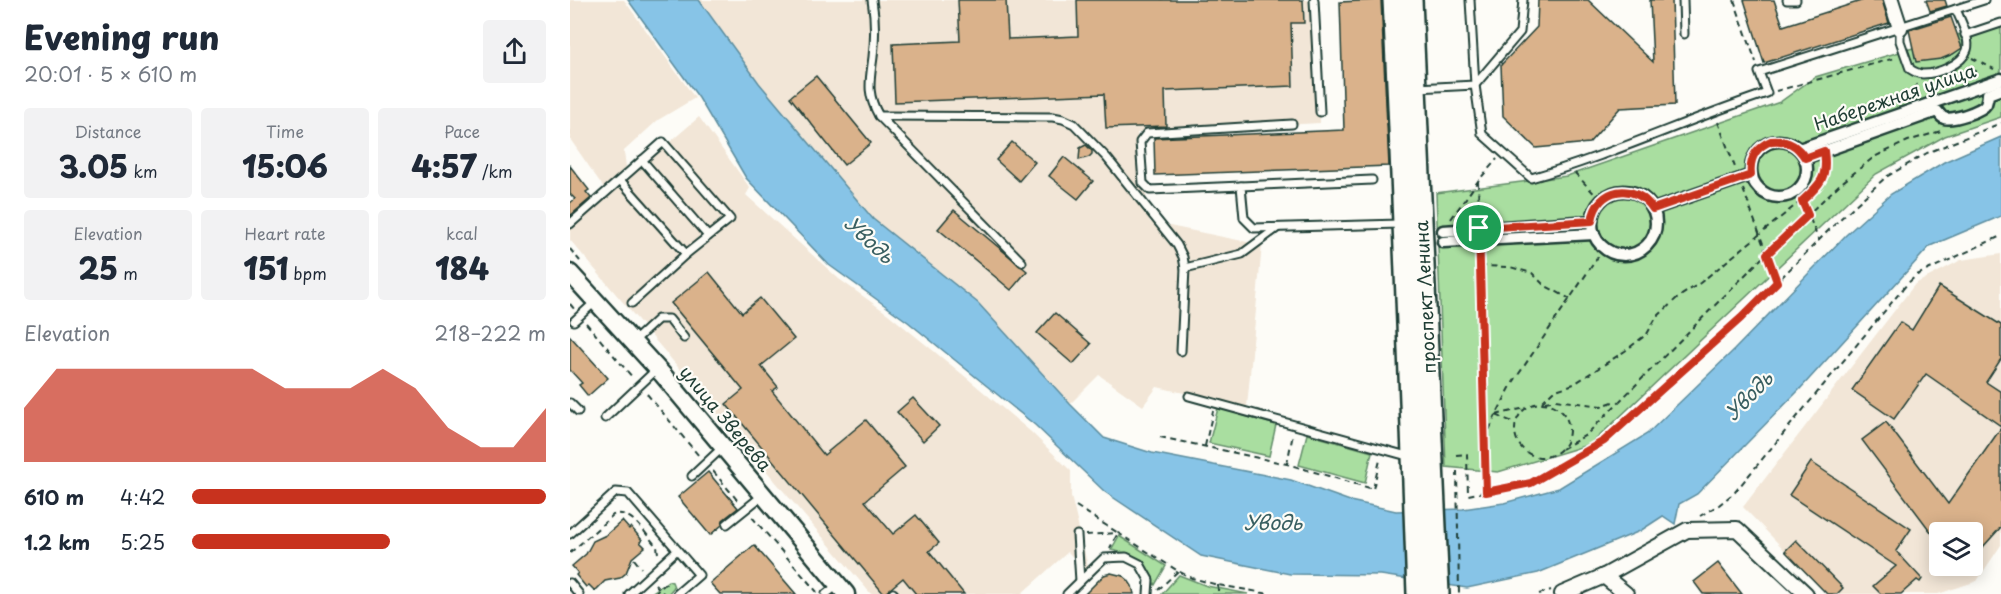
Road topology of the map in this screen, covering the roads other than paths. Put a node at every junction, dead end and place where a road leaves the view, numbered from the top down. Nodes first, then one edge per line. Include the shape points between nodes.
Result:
1 (872, 0) edge
2 (1314, 0) edge
3 (1394, 0) edge
4 (1410, 0) edge
5 (1470, 0) edge
6 (1523, 0) edge
7 (1683, 0) edge
8 (1787, 0) edge
9 (1796, 0) edge
10 (1891, 0) edge
11 (1984, 0) edge
12 (1956, 9) junction
13 (2001, 24) edge
14 (1900, 28) junction
15 (1684, 34) dead end
16 (1965, 35) junction
17 (2001, 79) edge
18 (1475, 85) junction
19 (1415, 88) junction
20 (1986, 89) junction
21 (2001, 89) edge
22 (1935, 107) junction
23 (1320, 112) dead end
24 (879, 116) junction
25 (1292, 124) dead end
26 (1802, 154) junction
27 (642, 160) junction
28 (1751, 175) junction
29 (620, 180) junction
30 (1372, 180) dead end
31 (1241, 186) junction
32 (1653, 209) junction
33 (1592, 221) junction
34 (570, 224) edge
35 (1406, 224) junction
36 (1277, 228) junction
37 (1479, 234) junction
38 (1594, 234) junction
39 (1443, 236) road end
40 (708, 237) junction
41 (686, 254) junction
42 (1022, 262) dead end
43 (1185, 268) junction
44 (570, 273) edge
45 (596, 302) junction
46 (632, 303) dead end
47 (577, 319) road end
48 (684, 338) dead end
49 (633, 342) junction
50 (1180, 351) dead end
51 (657, 369) junction
52 (1189, 396) dead end
53 (570, 403) edge
54 (578, 411) dead end
55 (605, 418) dead end
56 (723, 447) junction
57 (1420, 467) junction
58 (692, 476) dead end
59 (762, 495) junction
60 (727, 524) dead end
61 (570, 534) edge
62 (1077, 535) road end
63 (677, 549) junction
64 (1604, 576) junction
65 (1080, 581) junction
66 (570, 583) edge
67 (837, 591) edge
68 (1561, 591) edge
69 (579, 594) edge
70 (629, 594) edge
71 (677, 594) edge
72 (1067, 594) edge
73 (1148, 594) edge
74 (1419, 594) edge
75 (1438, 594) edge
76 (1626, 594) edge
77 (1806, 594) edge

1 - 24 lane via 869,91
2 - 23 lane
3 - 35 highway, проспект Ленина
4 - 19 highway, проспект Ленина
5 - 18 lane
6 - 18 lane via 1520,32
7 - 15 lane
8 - 9 lane
10 - 14 street
11 - 12 lane
12 - 14 lane
12 - 16 lane
13 - 16 lane
14 - 16 lane via 1900,41 1910,69 1922,74 1957,62 1967,50
14 - 18 lane via 1760,72 1767,93 1532,178 1482,134
17 - 20 street, Набережная улица
18 - 19 lane
19 - 57 highway, проспект Ленина
20 - 21 street, Набережная улица
20 - 22 street, Набережная улица
20 - 22 street, Набережная улица via 1986,104 1974,112 1952,119 1945,118
22 - 26 street, Набережная улица
22 - 26 street, Набережная улица via 1824,151
24 - 42 lane
24 - 43 lane via 1053,117 1074,124 1107,158 1177,245
25 - 31 lane via 1147,133 1140,142 1143,183 1150,189
26 - 28 street via 1784,141 1766,144 1753,157
26 - 28 street via 1806,174 1798,189 1783,196 1760,189
27 - 29 lane
27 - 40 lane
27 - 40 lane via 663,142 730,219
28 - 32 street
29 - 34 lane
29 - 41 lane
30 - 31 lane
31 - 36 lane via 1244,218 1254,228
32 - 33 street via 1644,197 1629,191 1614,193 1601,201
32 - 38 street via 1657,223 1650,244 1631,255 1617,255 1604,248
33 - 37 street
33 - 38 street
35 - 36 lane
35 - 57 highway, проспект Ленина via 1406,295
36 - 43 lane via 1242,254
37 - 38 street
37 - 39 street
40 - 41 lane
41 - 46 lane
43 - 50 lane
44 - 45 street, улица Зверева
45 - 47 lane
45 - 49 street, улица Зверева
48 - 49 lane via 669,319 658,319
49 - 51 street, улица Зверева
51 - 55 lane
51 - 56 street, улица Зверева
52 - 57 lane
53 - 54 lane
56 - 58 lane
56 - 59 street, улица Зверева
57 - 74 highway, проспект Ленина
57 - 75 highway, проспект Ленина
59 - 60 lane
59 - 67 street, улица Зверева
61 - 63 lane via 616,492 628,493
62 - 65 lane
63 - 70 lane
63 - 71 lane via 699,575
64 - 68 street
64 - 76 street
64 - 77 street via 1687,530 1737,529
65 - 72 lane
65 - 73 lane via 1104,558 1126,557 1140,564 1149,580
66 - 69 lane

